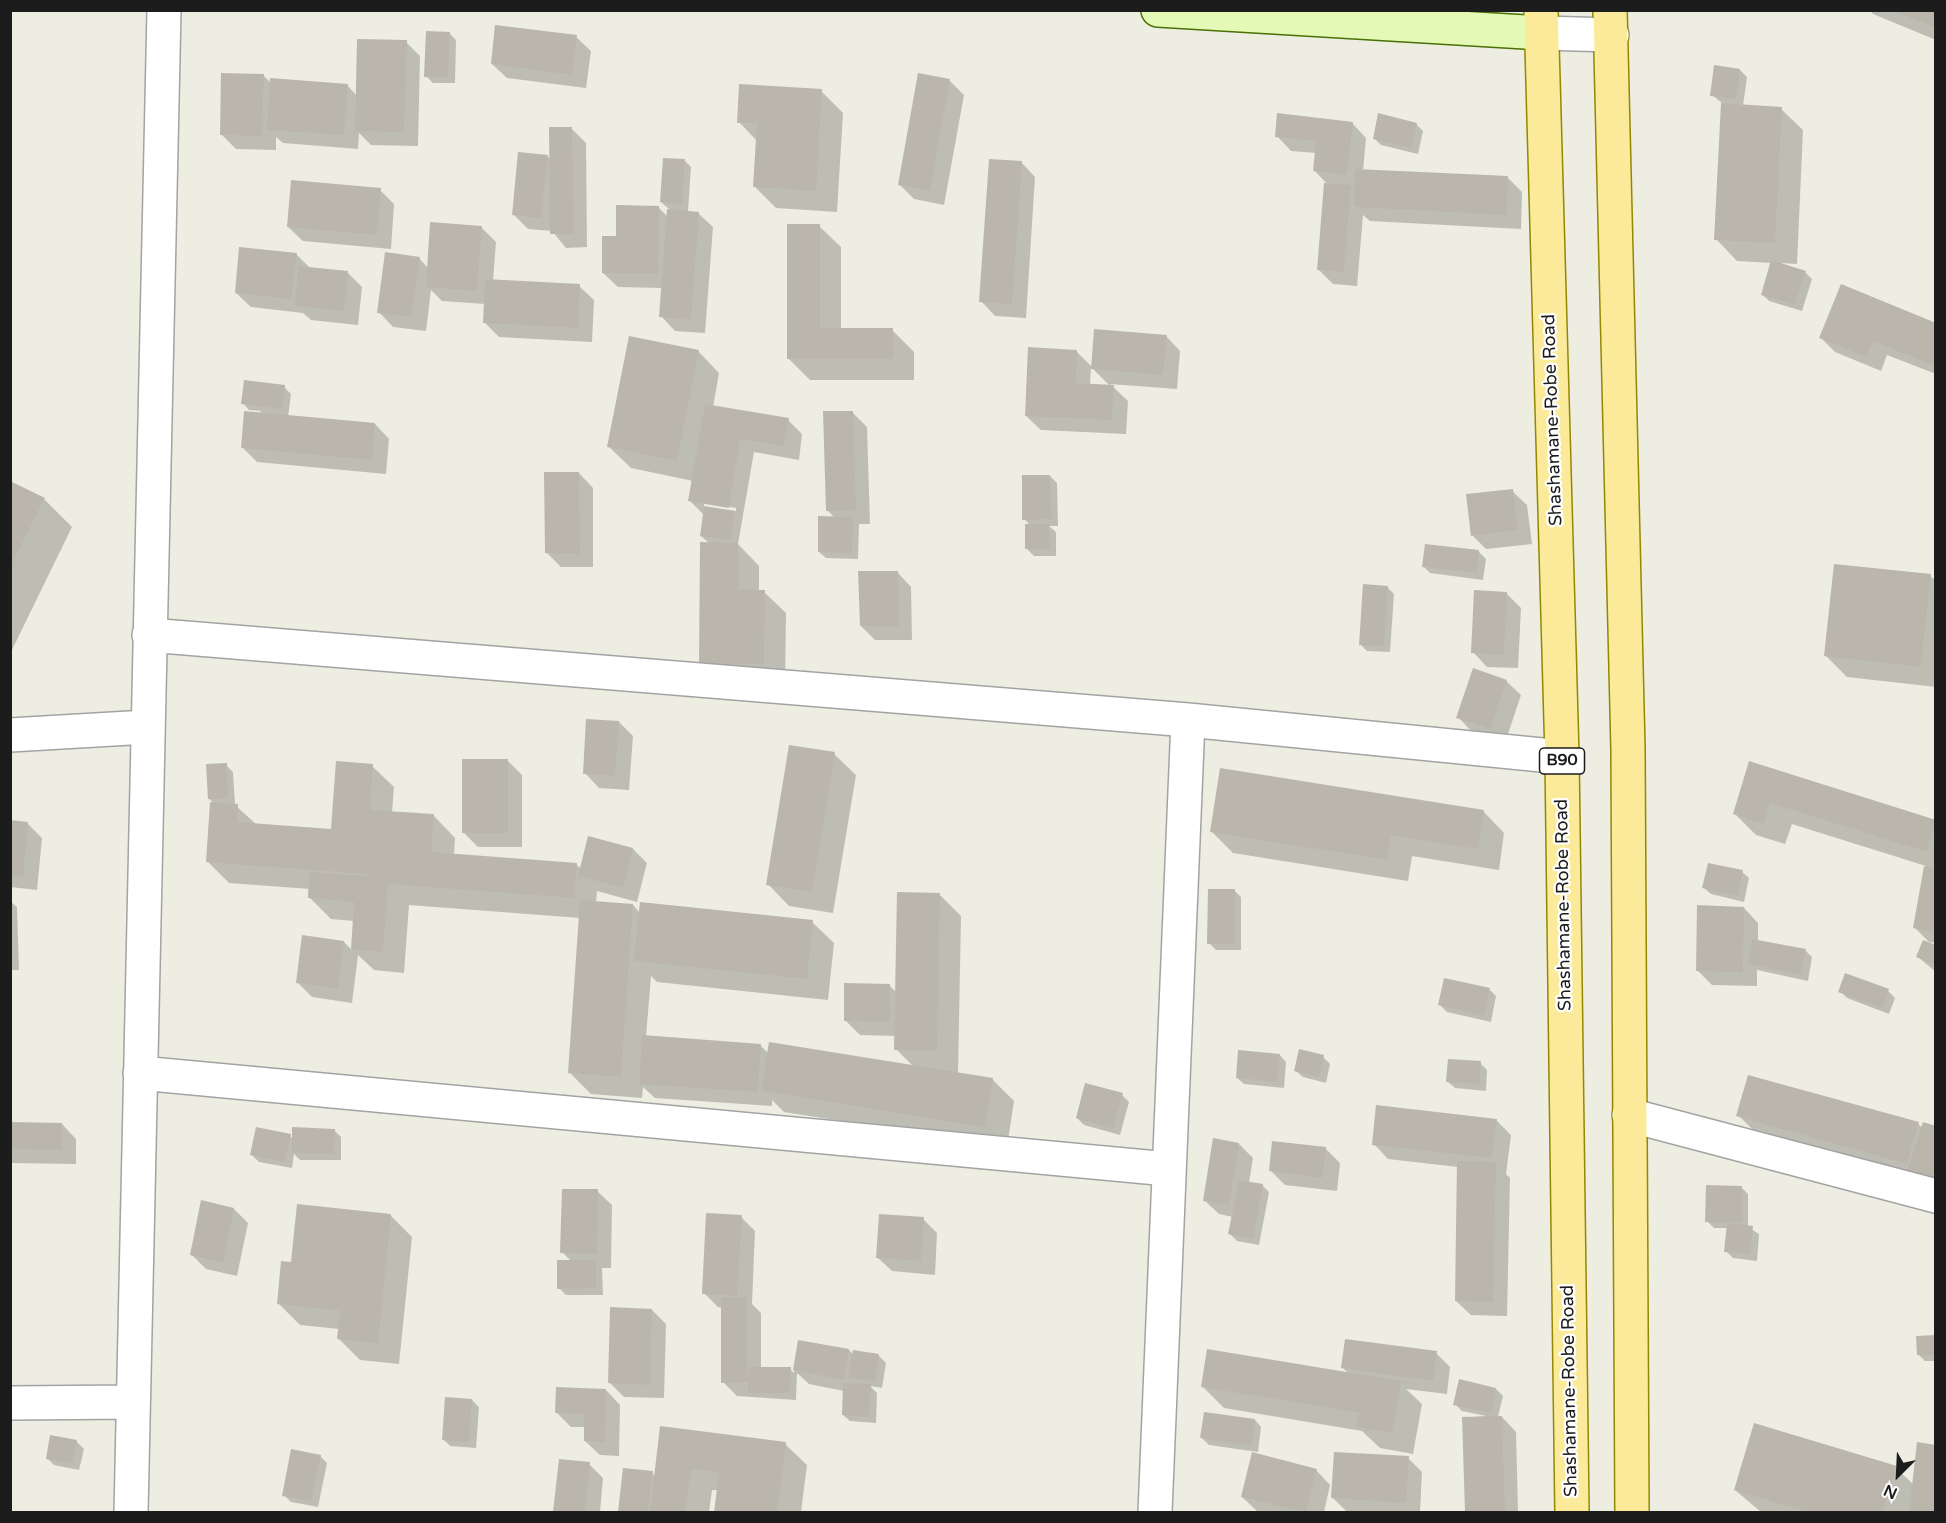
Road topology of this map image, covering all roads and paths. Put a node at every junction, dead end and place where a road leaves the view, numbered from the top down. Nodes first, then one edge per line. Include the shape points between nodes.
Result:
1 (164, 10) edge
2 (1158, 10) edge
3 (1542, 22) edge
4 (1611, 23) edge
5 (148, 635) junction
6 (1188, 720) junction
7 (147, 727) junction
8 (10, 735) edge
9 (1562, 757) junction
10 (140, 1073) junction
11 (1629, 1115) junction
12 (1168, 1169) junction
13 (1935, 1196) edge
14 (133, 1402) junction
15 (10, 1403) edge
16 (131, 1512) edge
17 (1155, 1512) edge
18 (1572, 1512) edge
19 (1632, 1512) edge

1 - 5 street
2 - 3 street
3 - 4 street
3 - 9 main road, Shashamane-Robe Road / B90
4 - 11 main road via 1628,750
5 - 6 street
5 - 7 street
6 - 9 street
6 - 12 street
7 - 8 street
7 - 10 street
9 - 18 main road, Shashamane-Robe Road / B90
10 - 12 street
10 - 14 street
11 - 13 street
11 - 19 main road
12 - 17 street
14 - 15 street
14 - 16 street

